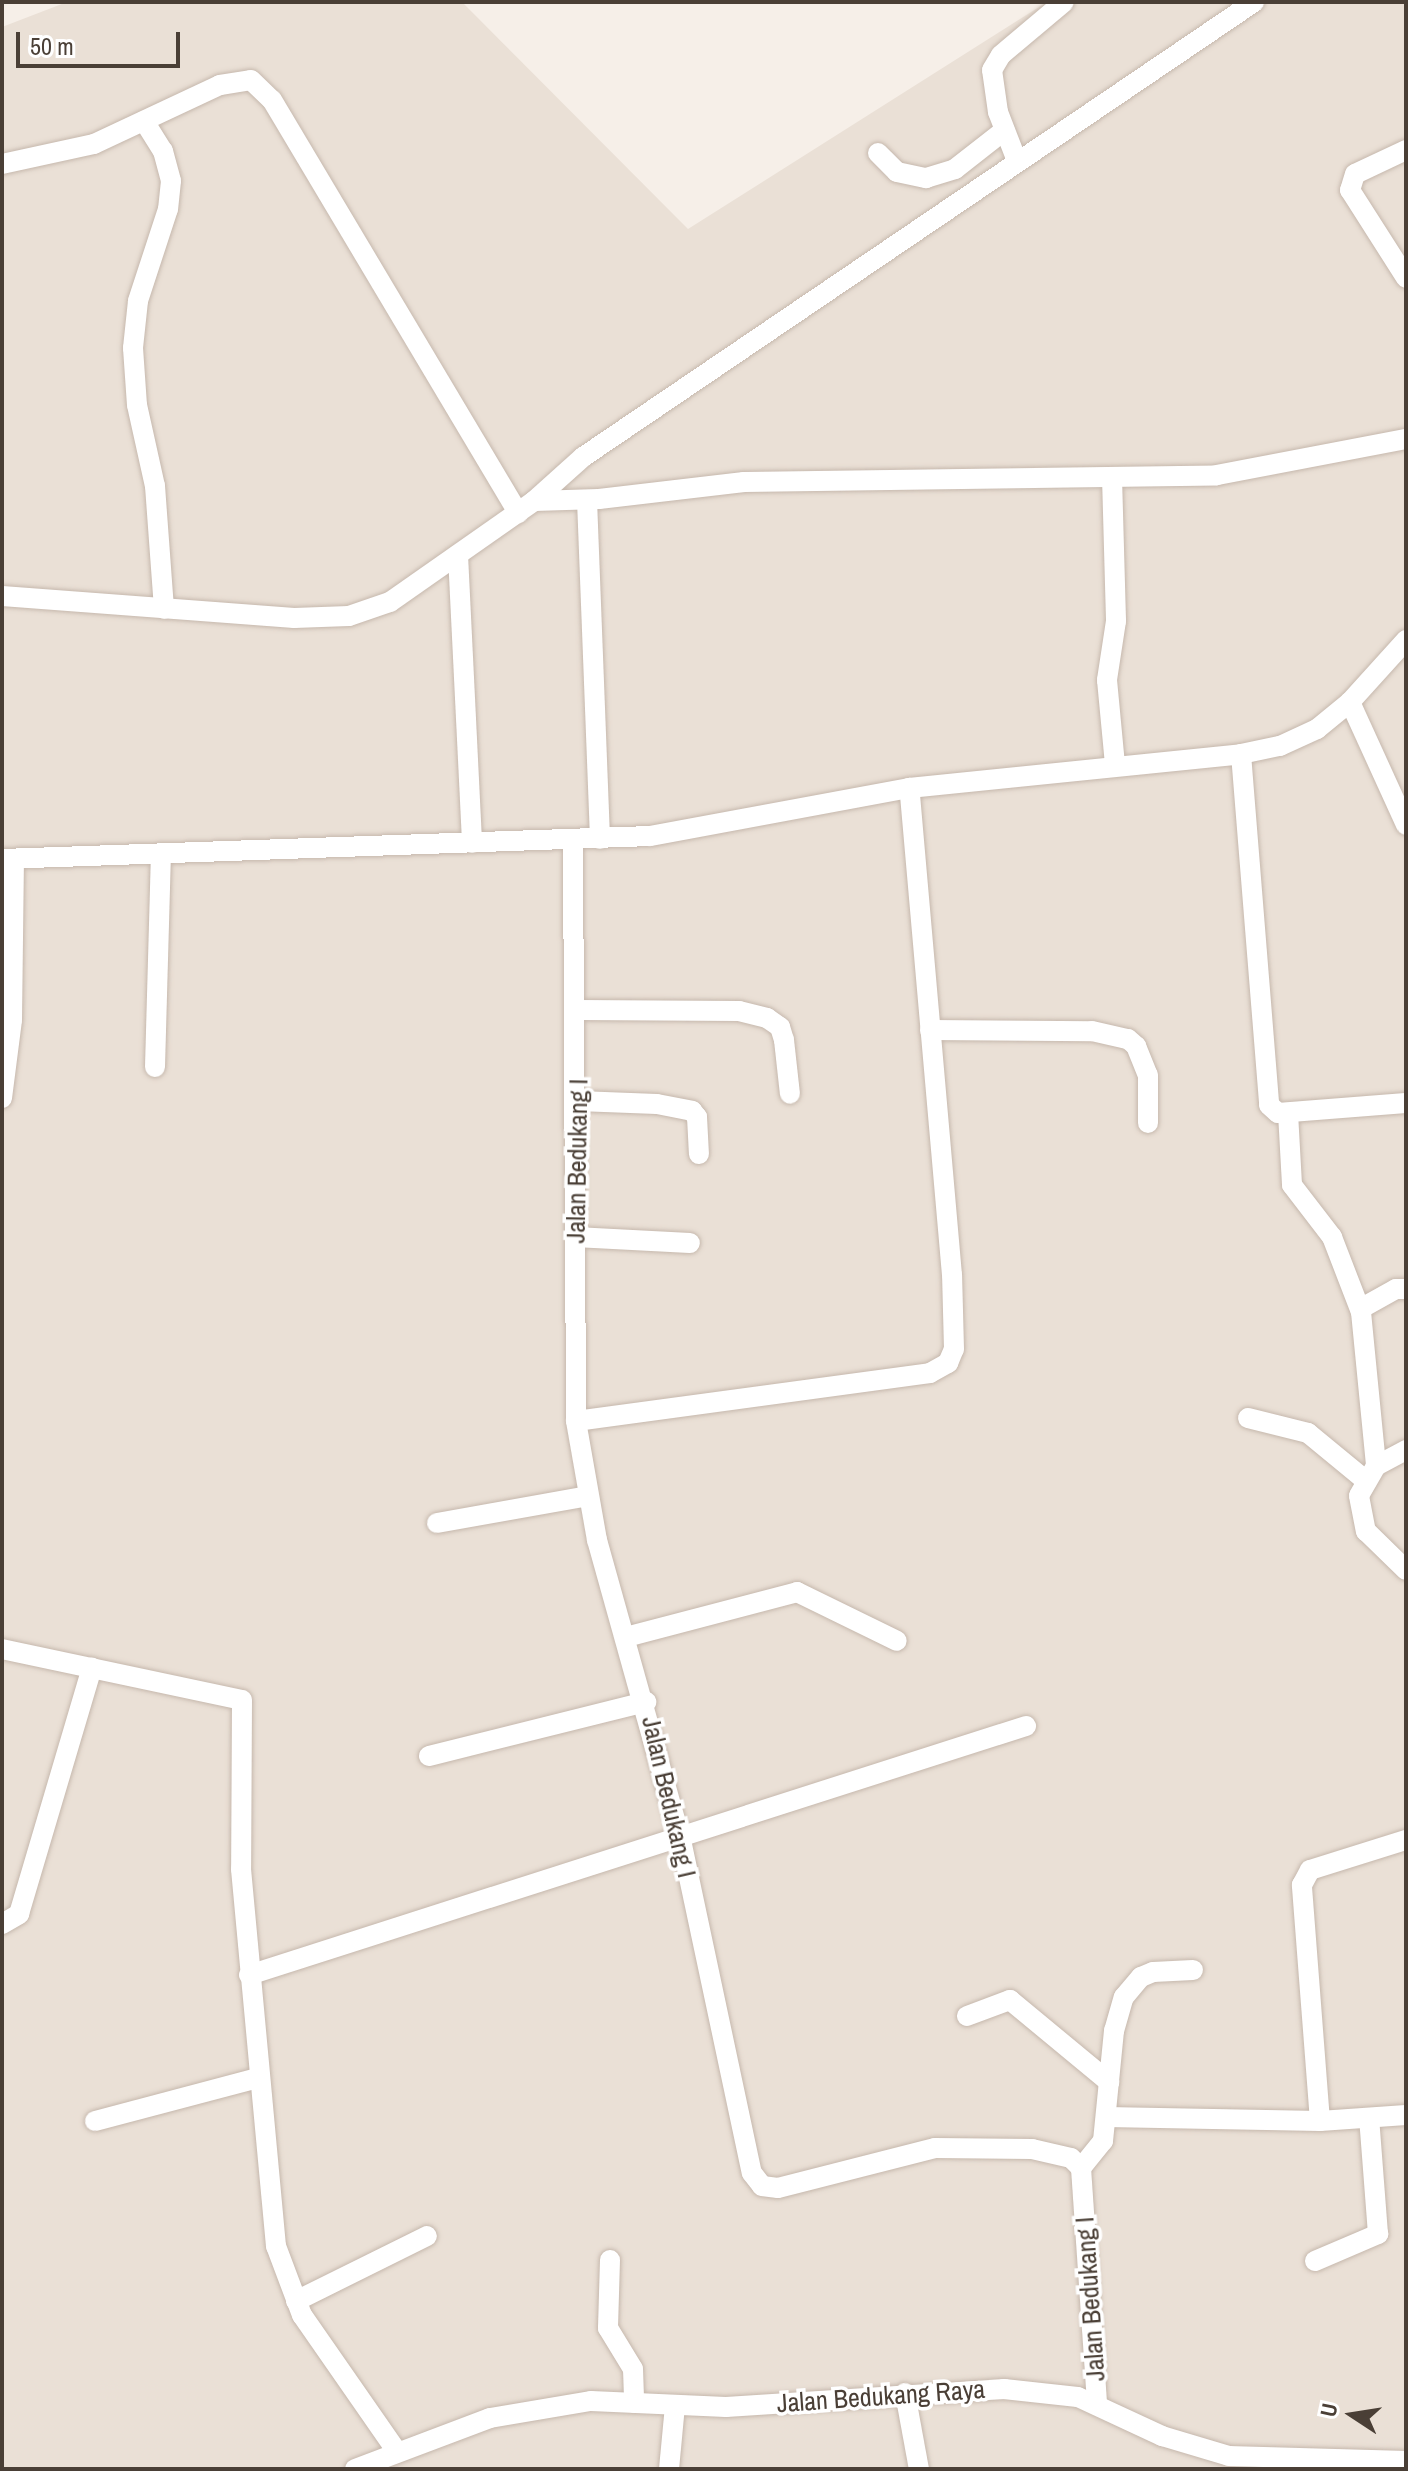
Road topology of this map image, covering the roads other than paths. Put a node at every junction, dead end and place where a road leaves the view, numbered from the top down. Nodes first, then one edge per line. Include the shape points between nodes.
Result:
1 (1064, 2) edge
2 (1254, 2) edge
3 (144, 121) junction
4 (1005, 130) junction
5 (1406, 150) edge
6 (878, 153) dead end
7 (1017, 161) junction
8 (2, 164) edge
9 (1406, 278) edge
10 (1406, 439) edge
11 (1112, 477) junction
12 (587, 500) junction
13 (526, 507) junction
14 (458, 555) junction
15 (2, 596) edge
16 (164, 609) junction
17 (1406, 640) edge
18 (1350, 702) junction
19 (1241, 754) junction
20 (1115, 765) junction
21 (909, 788) junction
22 (1406, 825) edge
23 (600, 839) junction
24 (573, 841) junction
25 (472, 843) junction
26 (161, 853) junction
27 (8, 859) edge
28 (578, 1010) junction
29 (930, 1030) junction
30 (155, 1067) dead end
31 (790, 1094) dead end
32 (2, 1098) edge
33 (578, 1101) junction
34 (1406, 1103) edge
35 (1288, 1113) junction
36 (1148, 1123) dead end
37 (699, 1154) dead end
38 (575, 1237) junction
39 (690, 1243) dead end
40 (1406, 1289) edge
41 (1360, 1309) junction
42 (1248, 1418) dead end
43 (576, 1421) junction
44 (1406, 1450) edge
45 (1370, 1473) junction
46 (588, 1496) junction
47 (437, 1523) dead end
48 (1406, 1570) edge
49 (626, 1637) junction
50 (897, 1641) dead end
51 (2, 1649) edge
52 (92, 1668) junction
53 (646, 1702) junction
54 (1026, 1726) dead end
55 (429, 1756) dead end
56 (681, 1840) junction
57 (1406, 1840) edge
58 (2, 1924) edge
59 (1193, 1970) dead end
60 (249, 1975) junction
61 (967, 2016) dead end
62 (258, 2078) junction
63 (1109, 2082) junction
64 (1406, 2115) edge
65 (1106, 2117) junction
66 (1369, 2118) junction
67 (95, 2121) dead end
68 (1320, 2121) junction
69 (1081, 2168) junction
70 (427, 2236) dead end
71 (610, 2260) dead end
72 (1315, 2261) dead end
73 (296, 2301) junction
74 (905, 2393) junction
75 (634, 2403) junction
76 (1097, 2403) junction
77 (675, 2406) junction
78 (396, 2450) junction
79 (1406, 2461) edge
80 (355, 2469) edge
81 (669, 2469) edge
82 (919, 2469) edge

1 - 4 street via 995,63 993,85
2 - 7 street
3 - 8 street via 94,144
3 - 13 street via 234,80 251,80 264,89
3 - 16 street via 163,151 171,181 168,209 138,301 133,348 137,405 155,486
4 - 6 street via 955,169 926,178 897,172
4 - 7 street
5 - 9 street via 1355,174 1350,190
7 - 13 street via 583,457
10 - 11 street via 1232,474
11 - 12 street via 744,482
11 - 20 street via 1116,621 1107,680
12 - 13 street
12 - 23 street
13 - 14 street
14 - 16 street via 402,596 349,616 294,618
14 - 25 street
15 - 16 street
17 - 18 street
18 - 19 street via 1305,736
18 - 22 street
19 - 20 street
19 - 35 street via 1269,1105
20 - 21 street
21 - 23 street via 709,829
21 - 29 street
23 - 24 street
24 - 25 street
24 - 28 street, Jalan Bedukang I
25 - 26 street
26 - 27 street
26 - 30 street
27 - 32 street via 12,1020
28 - 31 street via 739,1011 767,1018 780,1027 784,1040
28 - 33 street, Jalan Bedukang I
29 - 36 street via 1092,1031 1128,1039 1148,1075
29 - 43 street via 952,1275 954,1349 948,1363 930,1373
33 - 37 street via 692,1111
33 - 38 street, Jalan Bedukang I
34 - 35 street
35 - 41 street via 1292,1185 1332,1237
38 - 39 street
38 - 43 street, Jalan Bedukang I
40 - 41 street
41 - 45 street via 1368,1347
42 - 45 street via 1308,1433
43 - 46 street, Jalan Bedukang I
44 - 45 street
45 - 48 street via 1359,1496 1366,1531
46 - 47 street
46 - 49 street, Jalan Bedukang I
49 - 50 street via 797,1592
49 - 53 street, Jalan Bedukang I
51 - 52 street
52 - 58 street via 19,1914
52 - 60 street via 242,1700 241,1869
53 - 55 street
53 - 56 street, Jalan Bedukang I
54 - 56 street
56 - 60 street
56 - 69 street, Jalan Bedukang I via 752,2173 762,2186 778,2188 944,2148 1032,2149 1071,2158
57 - 68 street via 1310,1870 1302,1885
59 - 63 street via 1153,1972 1131,1987 1114,2031
60 - 62 street
61 - 63 street via 1010,2000
62 - 67 street
62 - 73 street via 269,2210
63 - 65 street
64 - 66 street
65 - 68 street
65 - 69 street via 1103,2141
66 - 68 street
66 - 72 street via 1378,2234
69 - 76 street, Jalan Bedukang I
70 - 73 street
71 - 75 street via 608,2328 633,2369
73 - 78 street
74 - 76 street, Jalan Bedukang Raya via 1004,2389
74 - 77 street, Jalan Bedukang Raya
74 - 82 street
75 - 77 street, Jalan Bedukang Raya
75 - 78 street, Jalan Bedukang Raya via 591,2401 539,2408 490,2418
76 - 79 street, Jalan Bedukang Raya via 1162,2436 1229,2456
77 - 81 street
78 - 80 street, Jalan Bedukang Raya

